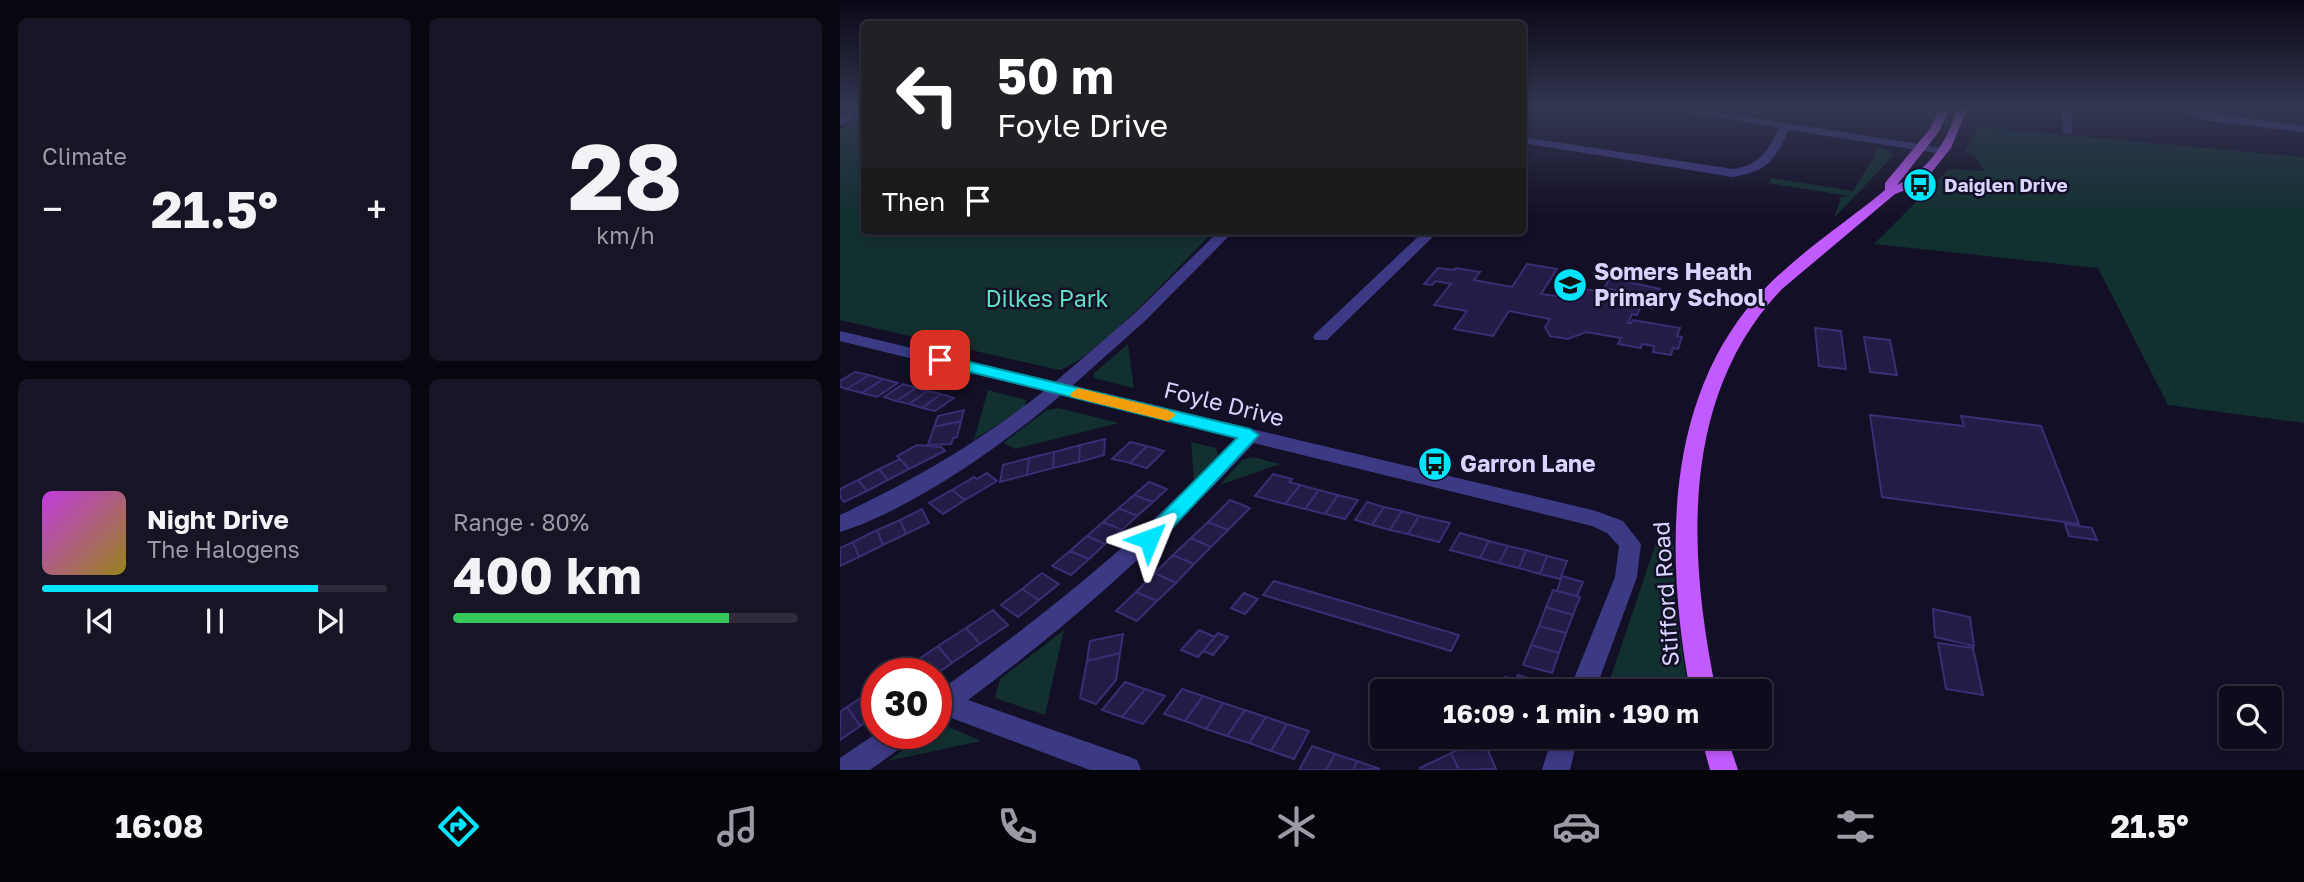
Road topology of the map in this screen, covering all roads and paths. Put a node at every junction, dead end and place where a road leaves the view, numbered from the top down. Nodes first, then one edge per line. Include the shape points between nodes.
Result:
1 (1538, 145) edge
2 (1776, 145) edge
3 (1914, 145) edge
4 (1947, 145) edge
5 (1922, 146) junction
6 (1943, 151) junction
7 (1891, 191) junction
8 (1223, 235) edge
9 (1428, 235) edge
10 (840, 336) edge
11 (1321, 337) dead end
12 (1059, 389) junction
13 (1250, 435) junction
14 (1596, 519) joint
15 (840, 524) edge
16 (1587, 679) edge
17 (1701, 679) edge
18 (952, 695) edge
19 (952, 709) edge
20 (877, 749) edge
21 (1562, 749) edge
22 (1718, 749) edge
23 (847, 770) edge
24 (1127, 770) edge
25 (1556, 770) edge
26 (1724, 770) edge

1 - 2 street via 1733,173 1763,166
3 - 5 street
4 - 6 main road, Stifford Road
5 - 6 street
5 - 7 main road, Stifford Road via 1891,183
6 - 7 main road, Stifford Road via 1906,187
7 - 17 main road, Stifford Road via 1798,266 1760,304 1706,400 1691,469 1687,516 1692,630
8 - 12 street via 1124,335
9 - 11 street
10 - 12 street, Foyle Drive
12 - 13 street, Foyle Drive
12 - 15 street via 974,452
13 - 14 street, Foyle Drive
13 - 18 street via 1116,571
14 - 16 street, Stifford Road via 1615,527 1630,544 1626,577
19 - 24 street
20 - 23 street
21 - 25 street
22 - 26 main road

